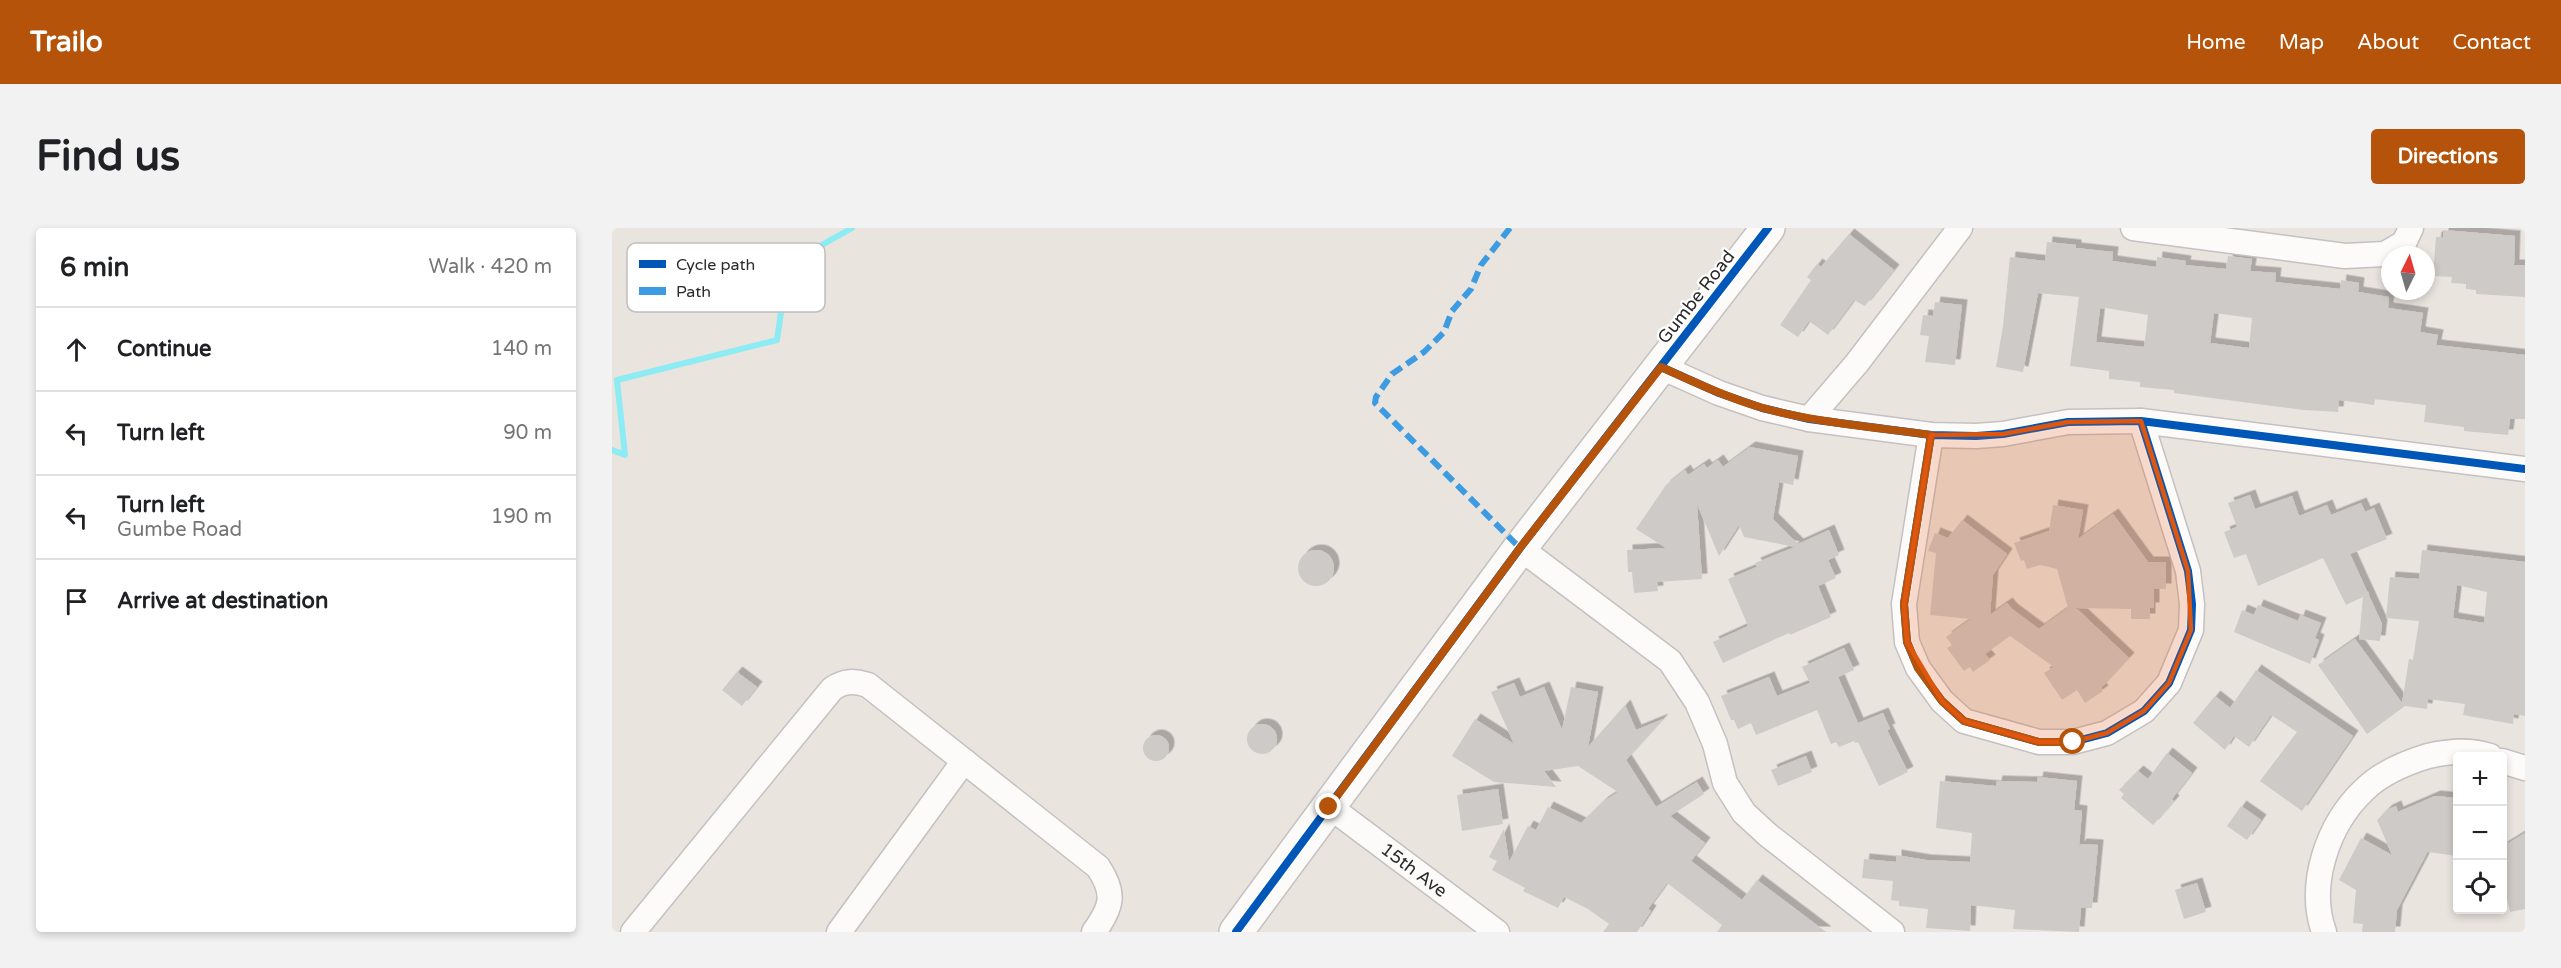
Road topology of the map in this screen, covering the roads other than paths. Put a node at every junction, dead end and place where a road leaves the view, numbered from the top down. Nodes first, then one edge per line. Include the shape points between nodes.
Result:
1 (1768, 228) edge
2 (1960, 228) edge
3 (2133, 228) edge
4 (2411, 228) edge
5 (1661, 367) junction
6 (1809, 419) junction
7 (2141, 421) junction
8 (1931, 435) junction
9 (2525, 469) edge
10 (1520, 548) junction
11 (2463, 752) edge
12 (964, 761) junction
13 (2507, 763) edge
14 (2525, 768) edge
15 (1329, 807) junction
16 (633, 932) edge
17 (839, 932) edge
18 (1094, 932) edge
19 (1236, 932) edge
20 (1497, 932) edge
21 (1892, 932) edge
22 (2324, 932) edge

1 - 5 street, Gumbe Road
2 - 6 street
3 - 4 street via 2344,256 2385,254 2404,243
5 - 6 street via 1719,393
5 - 10 street, Gumbe Road
6 - 8 street
7 - 8 street via 2068,422 1976,436
7 - 8 street via 2188,571 2191,630 2169,683 2144,711 2107,733 2073,742 2039,742 1964,721 1942,701 1918,668 1907,642 1904,604
7 - 9 street
10 - 15 street, Gumbe Road
10 - 21 street via 1670,661 1697,702 1725,783 1744,813
11 - 22 street via 2450,750 2403,763 2364,789 2334,827 2319,872 2319,920
12 - 16 street via 868,685 841,683 832,689
12 - 17 street
12 - 18 street via 1098,867 1107,880 1111,898 1106,915
13 - 14 street
15 - 19 street, Gumbe Road
15 - 20 street, 15th Ave

